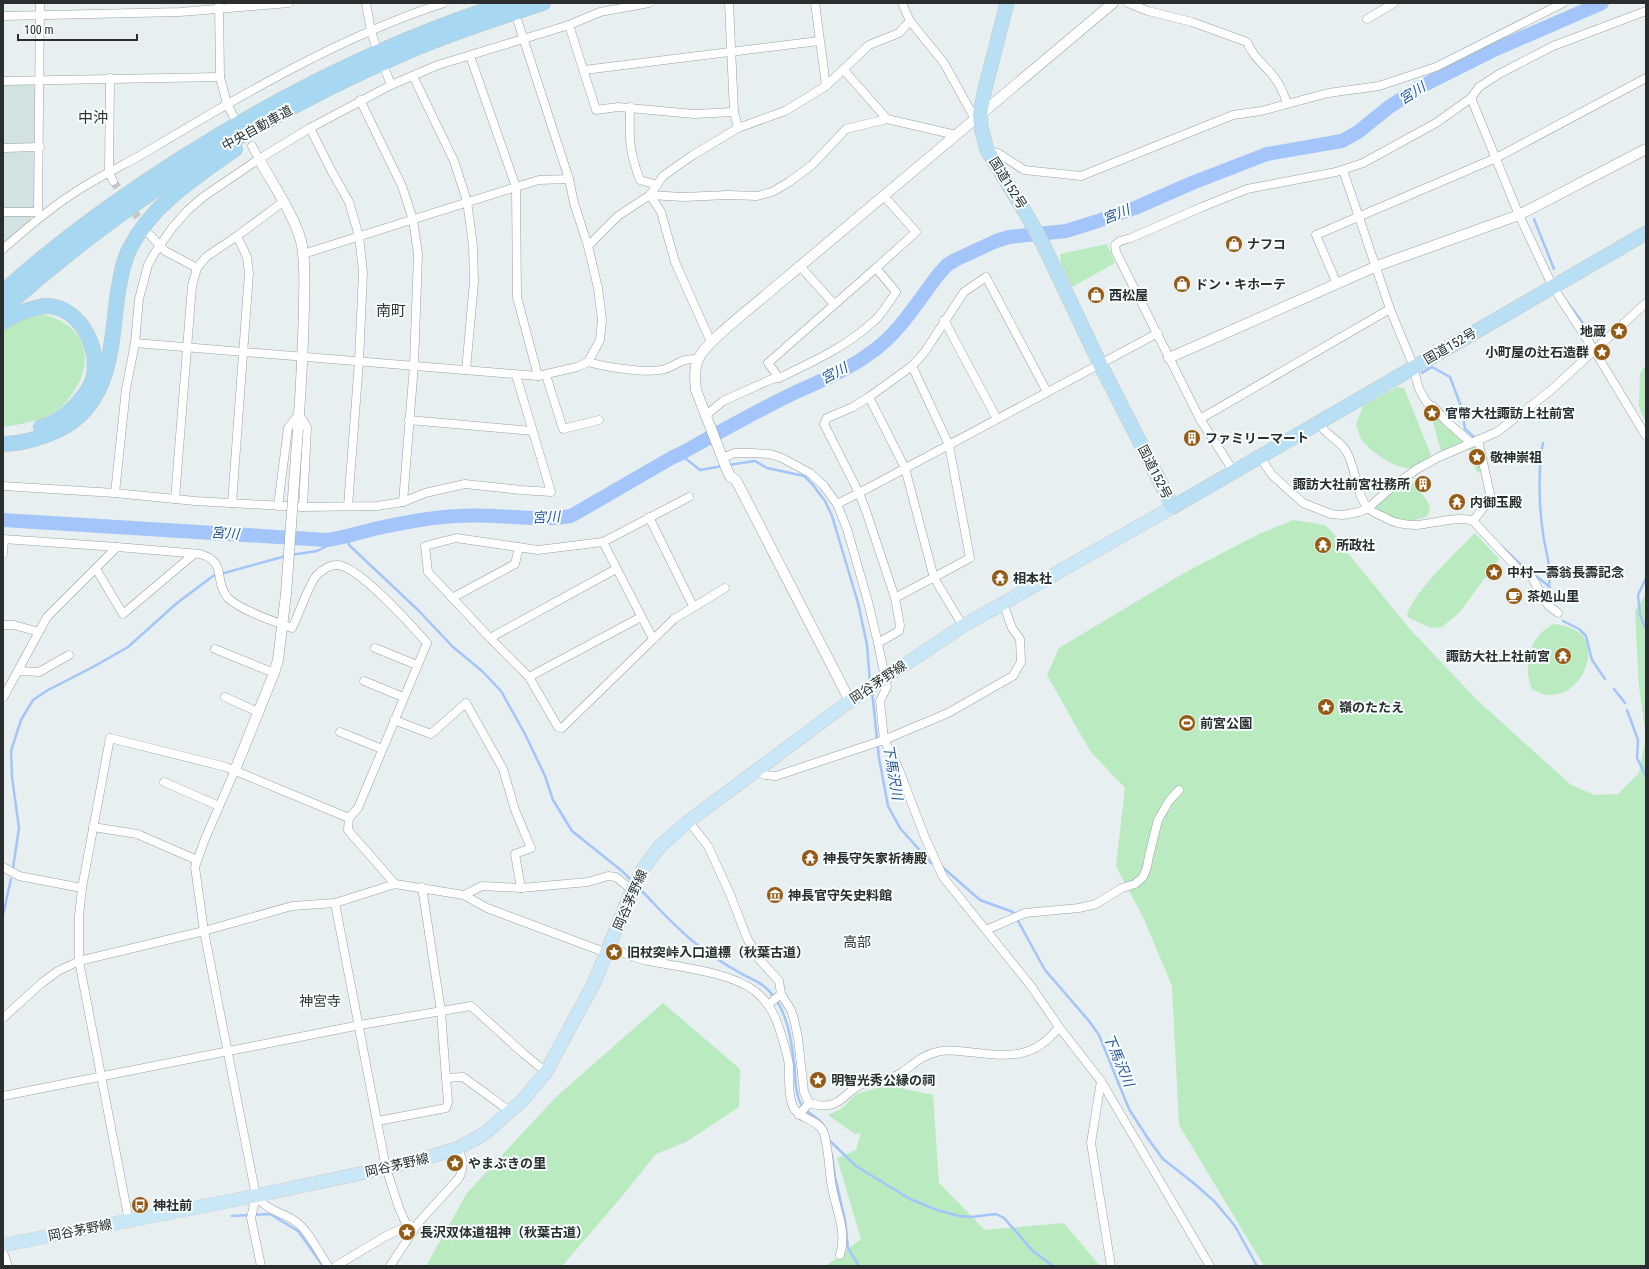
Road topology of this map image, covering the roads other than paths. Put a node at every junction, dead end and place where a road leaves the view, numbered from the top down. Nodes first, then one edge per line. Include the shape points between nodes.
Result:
1 (40, 3) edge
2 (289, 3) edge
3 (366, 3) edge
4 (444, 3) edge
5 (508, 3) edge
6 (543, 3) edge
7 (649, 3) edge
8 (729, 3) edge
9 (815, 3) edge
10 (902, 3) edge
11 (1007, 3) edge
12 (1113, 3) edge
13 (1128, 3) edge
14 (1394, 3) edge
15 (1563, 3) edge
16 (220, 6) edge
17 (1646, 11) edge
18 (41, 15) junction
19 (3, 16) edge
20 (1367, 20) dead end
21 (910, 21) junction
22 (518, 22) dead end
23 (569, 25) junction
24 (371, 31) junction
25 (524, 40) junction
26 (819, 41) junction
27 (376, 47) dead end
28 (732, 52) junction
29 (470, 56) junction
30 (843, 69) junction
31 (584, 70) junction
32 (386, 72) dead end
33 (357, 75) junction
34 (413, 76) junction
35 (220, 77) junction
36 (110, 78) junction
37 (1646, 78) edge
38 (40, 80) junction
39 (3, 81) edge
40 (391, 85) junction
41 (826, 86) junction
42 (1471, 98) junction
43 (360, 100) junction
44 (1287, 103) junction
45 (228, 104) junction
46 (630, 107) junction
47 (734, 112) junction
48 (978, 116) junction
49 (234, 117) dead end
50 (887, 119) junction
51 (310, 128) junction
52 (738, 128) junction
53 (956, 135) junction
54 (252, 146) dead end
55 (40, 147) junction
56 (3, 148) edge
57 (1646, 149) edge
58 (987, 150) junction
59 (1496, 158) junction
60 (259, 159) junction
61 (1343, 170) junction
62 (109, 172) junction
63 (569, 179) junction
64 (113, 182) tunnel mouth
65 (657, 185) junction
66 (516, 187) junction
67 (650, 195) junction
68 (884, 196) junction
69 (467, 201) junction
70 (282, 202) junction
71 (3, 212) edge
72 (40, 214) junction
73 (1519, 215) junction
74 (1360, 216) junction
75 (413, 220) junction
76 (1646, 233) edge
77 (150, 235) tunnel mouth
78 (70, 236) junction
79 (237, 236) junction
80 (359, 236) junction
81 (159, 245) junction
82 (588, 246) junction
83 (3, 249) edge
84 (303, 254) junction
85 (800, 266) junction
86 (1377, 266) junction
87 (197, 268) junction
88 (876, 268) junction
89 (3, 283) edge
90 (1337, 284) junction
91 (1553, 287) junction
92 (3, 292) edge
93 (1646, 303) edge
94 (834, 304) junction
95 (3, 309) edge
96 (1390, 309) junction
97 (944, 320) junction
98 (3, 322) edge
99 (1158, 333) junction
100 (711, 342) junction
101 (135, 343) junction
102 (188, 347) junction
103 (1594, 350) junction
104 (244, 352) junction
105 (303, 357) junction
106 (1169, 358) junction
107 (698, 359) junction
108 (359, 361) junction
109 (588, 362) junction
110 (1100, 364) junction
111 (414, 365) junction
112 (912, 366) junction
113 (1412, 368) junction
114 (466, 370) junction
115 (516, 375) junction
116 (542, 376) junction
117 (779, 378) junction
118 (1046, 392) junction
119 (869, 397) junction
120 (299, 414) junction
121 (707, 419) junction
122 (997, 419) junction
123 (1200, 419) junction
124 (409, 420) junction
125 (599, 420) dead end
126 (1319, 423) junction
127 (532, 430) junction
128 (3, 433) edge
129 (1646, 436) edge
130 (1474, 441) junction
131 (3, 444) edge
132 (949, 445) junction
133 (1260, 457) junction
134 (722, 458) junction
135 (905, 468) junction
136 (1234, 472) junction
137 (3, 486) edge
138 (860, 493) junction
139 (116, 494) junction
140 (689, 496) dead end
141 (175, 499) junction
142 (403, 502) junction
143 (232, 503) junction
144 (836, 504) junction
145 (278, 506) junction
146 (348, 506) junction
147 (303, 507) junction
148 (1172, 507) junction
149 (1368, 508) junction
150 (649, 517) junction
151 (1473, 522) junction
152 (4, 539) edge
153 (603, 542) junction
154 (117, 547) junction
155 (519, 547) junction
156 (3, 554) edge
157 (194, 554) junction
158 (96, 569) junction
159 (616, 569) junction
160 (934, 578) junction
161 (725, 588) dead end
162 (452, 598) junction
163 (895, 598) junction
164 (1003, 603) junction
165 (693, 606) junction
166 (1558, 613) dead end
167 (641, 617) junction
168 (3, 625) edge
169 (283, 625) junction
170 (963, 626) junction
171 (39, 632) junction
172 (490, 638) junction
173 (654, 639) junction
174 (878, 643) junction
175 (375, 648) dead end
176 (215, 649) dead end
177 (69, 654) dead end
178 (417, 665) junction
179 (18, 671) junction
180 (274, 673) junction
181 (529, 677) junction
182 (364, 681) dead end
183 (880, 681) junction
184 (403, 697) junction
185 (3, 698) edge
186 (225, 698) dead end
187 (850, 701) junction
188 (258, 712) junction
189 (394, 720) junction
190 (340, 732) dead end
191 (880, 742) junction
192 (382, 749) junction
193 (235, 770) junction
194 (756, 772) junction
195 (164, 782) dead end
196 (1179, 790) dead end
197 (219, 806) junction
198 (349, 818) junction
199 (690, 820) junction
200 (93, 827) junction
201 (197, 860) junction
202 (3, 867) edge
203 (395, 884) junction
204 (634, 886) junction
205 (422, 887) junction
206 (82, 888) junction
207 (521, 888) junction
208 (464, 895) junction
209 (335, 903) junction
210 (986, 930) junction
211 (204, 931) junction
212 (608, 950) junction
213 (79, 961) junction
214 (775, 998) junction
215 (441, 1011) junction
216 (3, 1018) edge
217 (360, 1025) junction
218 (1058, 1027) junction
219 (228, 1052) junction
220 (546, 1072) junction
221 (101, 1077) junction
222 (446, 1078) junction
223 (1101, 1081) junction
224 (3, 1096) edge
225 (804, 1109) junction
226 (511, 1112) junction
227 (378, 1121) junction
228 (458, 1148) junction
229 (386, 1168) junction
230 (256, 1196) junction
231 (130, 1221) junction
232 (419, 1222) junction
233 (406, 1226) junction
234 (3, 1245) edge
235 (840, 1255) dead end
236 (261, 1266) edge
237 (328, 1266) edge
238 (336, 1266) edge
239 (390, 1266) edge
240 (1111, 1266) edge
241 (1210, 1266) edge

1 - 18 street
2 - 16 street
3 - 24 street
4 - 24 street
5 - 78 highway, 中央自動車道 via 416,37 292,94 147,180
6 - 33 highway, 中央自動車道 via 487,21
7 - 23 street via 600,12
8 - 28 street
9 - 26 street
10 - 21 street
11 - 48 highway, 国道152号
12 - 48 street
13 - 44 street via 1247,42 1251,52 1283,90
14 - 20 street
15 - 44 street via 1436,67 1379,86 1328,93
16 - 18 street
16 - 35 street
17 - 42 street via 1553,46 1492,78 1479,87
18 - 19 street
18 - 38 street
21 - 30 street via 899,33 869,45
21 - 48 street via 944,63
22 - 25 street
23 - 25 street
23 - 31 street
24 - 27 street
24 - 45 street
25 - 29 street
25 - 63 street
26 - 28 street
26 - 41 street
28 - 31 street
28 - 47 street
29 - 34 street via 438,65
29 - 66 street
30 - 41 street
30 - 50 street
31 - 46 street via 596,110 618,106
32 - 40 street
33 - 95 highway, 中央自動車道 via 258,126 154,189 53,266
33 - 131 highway via 235,149 177,192 149,220 129,250 122,269 108,362 102,384 91,404 67,426 49,435
34 - 40 street
34 - 69 street via 454,161
35 - 36 street
35 - 45 street
36 - 38 street
36 - 62 street
37 - 59 street
38 - 39 street
38 - 55 street
40 - 43 street
41 - 52 street via 785,111
42 - 59 street
42 - 61 street via 1436,123 1363,163
43 - 51 street
43 - 75 street via 402,186
44 - 58 street via 1233,115 1081,176 1024,170 998,153
45 - 49 street
45 - 62 street
46 - 47 street via 694,114
46 - 65 street via 631,157 640,180
47 - 52 street
48 - 53 street
48 - 58 highway, 国道152号
50 - 53 street
50 - 67 street via 846,129 812,165 772,192 757,196
51 - 60 street
51 - 80 street via 349,202
52 - 65 street via 663,176
53 - 68 street
54 - 60 street
55 - 56 street
55 - 72 street
57 - 73 street
58 - 110 highway, 国道152号 via 1042,242
59 - 73 street
59 - 74 street
60 - 70 street
60 - 81 street via 203,197 188,210
61 - 74 street
61 - 99 street via 1247,189 1115,245 1116,252
62 - 64 street
62 - 72 street
63 - 66 street via 539,180
63 - 82 street
65 - 67 street
66 - 69 street
66 - 116 street via 517,297
67 - 82 street via 618,216
67 - 100 street via 661,212 676,262
68 - 85 street
68 - 88 street via 916,232
69 - 75 street
69 - 114 street via 473,246 474,282
70 - 79 street
70 - 84 street via 294,224
71 - 72 street
72 - 83 street
73 - 86 street
73 - 91 street
74 - 86 street
74 - 90 street via 1316,234
75 - 80 street
75 - 111 street via 418,254
76 - 91 highway, 国道152号
77 - 81 street
78 - 89 highway via 48,246
78 - 92 highway, 中央自動車道
79 - 87 street via 206,257
79 - 104 street via 247,257 249,273
80 - 84 street
80 - 108 street via 363,272
81 - 87 street
81 - 101 street via 148,265 139,298
82 - 109 street via 598,288 602,320 600,340
84 - 105 street
85 - 94 street
85 - 100 street
86 - 90 street
86 - 96 street
87 - 102 street via 192,286
88 - 94 street
88 - 117 street via 896,292 883,312 874,322 836,349
90 - 106 street
91 - 103 street
91 - 113 highway, 国道152号
93 - 103 street
94 - 117 street via 768,363
96 - 113 street
96 - 123 street
97 - 112 street via 924,353
97 - 118 street via 964,292 986,278
97 - 122 street
98 - 128 highway via 22,312 48,306 62,309 84,328 91,343 94,360 93,378 85,396 68,414 45,426
99 - 106 street
99 - 110 street
100 - 107 street
101 - 102 street
101 - 139 street via 126,389
102 - 104 street
102 - 141 street
103 - 129 street
103 - 130 street via 1535,404 1497,432
104 - 105 street
104 - 143 street
105 - 108 street
105 - 120 street
106 - 123 street
107 - 109 street via 684,360 660,370 601,366
107 - 121 street via 696,390
108 - 111 street
108 - 146 street
109 - 116 street
110 - 118 street
110 - 148 highway, 国道152号
111 - 114 street
111 - 124 street
112 - 119 street
112 - 132 street
113 - 126 highway, 国道152号
113 - 130 street via 1427,403
114 - 115 street
115 - 116 street
115 - 127 street
116 - 125 street via 563,429
117 - 121 street via 723,401
118 - 122 street
119 - 135 street
119 - 138 street via 827,418 824,424
120 - 145 street via 288,428
120 - 147 street via 307,427
120 - 169 street, bridge
121 - 134 street
122 - 132 street
123 - 136 street
124 - 127 street
124 - 142 street
126 - 133 highway, 国道152号
126 - 149 street via 1346,450 1360,493
127 - 142 street via 551,492 465,484 425,492
130 - 149 street via 1416,469
130 - 151 street via 1491,498
132 - 135 street
132 - 160 street via 970,558
133 - 136 highway, 国道152号
133 - 149 street via 1272,475 1303,503 1331,514 1343,515
134 - 144 street via 735,453 770,454 782,458 810,473 824,486
134 - 187 street via 730,476 736,480
135 - 138 street
135 - 160 street
136 - 148 highway, 国道152号
137 - 139 street
138 - 144 street
138 - 163 street
139 - 141 street
140 - 150 street
141 - 143 street
142 - 146 street via 376,506
143 - 145 street
144 - 174 street via 847,529
145 - 147 street
146 - 147 street
148 - 164 main road, 岡谷茅野線
149 - 151 street via 1390,521 1414,525 1464,518
150 - 153 street
150 - 165 street
151 - 166 street via 1519,570 1530,576 1548,605
152 - 154 street
152 - 156 street
153 - 155 street via 538,550
153 - 159 street
154 - 157 street
154 - 158 street
155 - 162 street via 515,564
155 - 162 street via 456,538 425,546 428,572
157 - 158 street via 124,614
157 - 169 street via 212,558 218,567 220,582 226,596 235,604
158 - 171 street via 47,617
159 - 167 street
159 - 172 street
160 - 163 street
160 - 170 street
161 - 165 street
162 - 172 street
163 - 174 street via 899,631
164 - 170 main road, 岡谷茅野線
164 - 191 street via 1012,628 1020,639 1021,662 1013,676 948,713
165 - 173 street via 674,619
167 - 173 street
167 - 181 street
168 - 171 street via 14,625
169 - 178 street via 292,628 315,576 337,564 348,568 400,613 427,643
169 - 180 street
170 - 183 main road, 岡谷茅野線
171 - 179 street
172 - 181 street
173 - 181 street via 562,728 558,727
174 - 183 street
175 - 178 street
176 - 180 street
177 - 179 street via 39,672
178 - 184 street
179 - 185 street
180 - 188 street
182 - 184 street
183 - 187 main road, 岡谷茅野線
183 - 191 street via 887,687 880,701
184 - 189 street
186 - 188 street
187 - 194 main road, 岡谷茅野線
188 - 193 street
189 - 192 street
189 - 207 street via 431,734 466,703 503,769 515,810 531,848 515,854
190 - 192 street
191 - 194 street via 776,776
191 - 210 street via 898,767 943,877
192 - 198 street via 358,808
193 - 197 street
193 - 198 street
193 - 200 street via 110,738
194 - 199 main road, 岡谷茅野線
195 - 197 street
196 - 210 street via 1169,800 1158,820 1147,867 1143,877 1135,884 1122,888 1096,904 1024,913
197 - 201 street
198 - 203 street via 348,830
199 - 204 main road, 岡谷茅野線 via 660,846 646,863
199 - 214 street via 708,846 747,938 759,959 779,981
200 - 201 street via 137,834
200 - 206 street
201 - 211 street via 195,877
202 - 206 street via 19,876
203 - 205 street
203 - 209 street
204 - 207 street via 608,876 588,882
204 - 212 main road, 岡谷茅野線
205 - 208 street
205 - 215 street
206 - 213 street
207 - 208 street via 482,886
208 - 212 street via 488,908
209 - 211 street via 292,906
209 - 217 street
210 - 218 street via 1031,986
211 - 213 street
211 - 219 street
212 - 214 street via 734,980
212 - 220 main road, 岡谷茅野線 via 594,983
213 - 216 street via 43,982
213 - 221 street
214 - 225 street via 791,1010 794,1020
214 - 225 street via 776,1017 789,1063 792,1105
215 - 217 street
215 - 220 street via 471,1006
215 - 222 street
217 - 219 street
217 - 227 street
218 - 223 street
218 - 225 street via 1050,1038 1024,1054 938,1051 916,1061 900,1074 864,1083 850,1091 841,1101
219 - 221 street
219 - 230 street
220 - 226 main road, 岡谷茅野線
221 - 224 street
221 - 231 street
222 - 226 street via 463,1077
222 - 227 street via 446,1108
223 - 240 street via 1091,1143
223 - 241 street
225 - 235 street via 823,1130 831,1182 841,1221 843,1236
226 - 228 main road, 岡谷茅野線 via 484,1134
227 - 229 street
228 - 229 main road, 岡谷茅野線 via 430,1158
228 - 232 street via 464,1169 459,1178
229 - 230 main road, 岡谷茅野線
229 - 233 street
230 - 231 main road, 岡谷茅野線
230 - 236 street via 251,1218
230 - 237 street via 262,1204 294,1220 302,1227
231 - 234 main road, 岡谷茅野線
232 - 233 street
232 - 239 street
233 - 238 street

